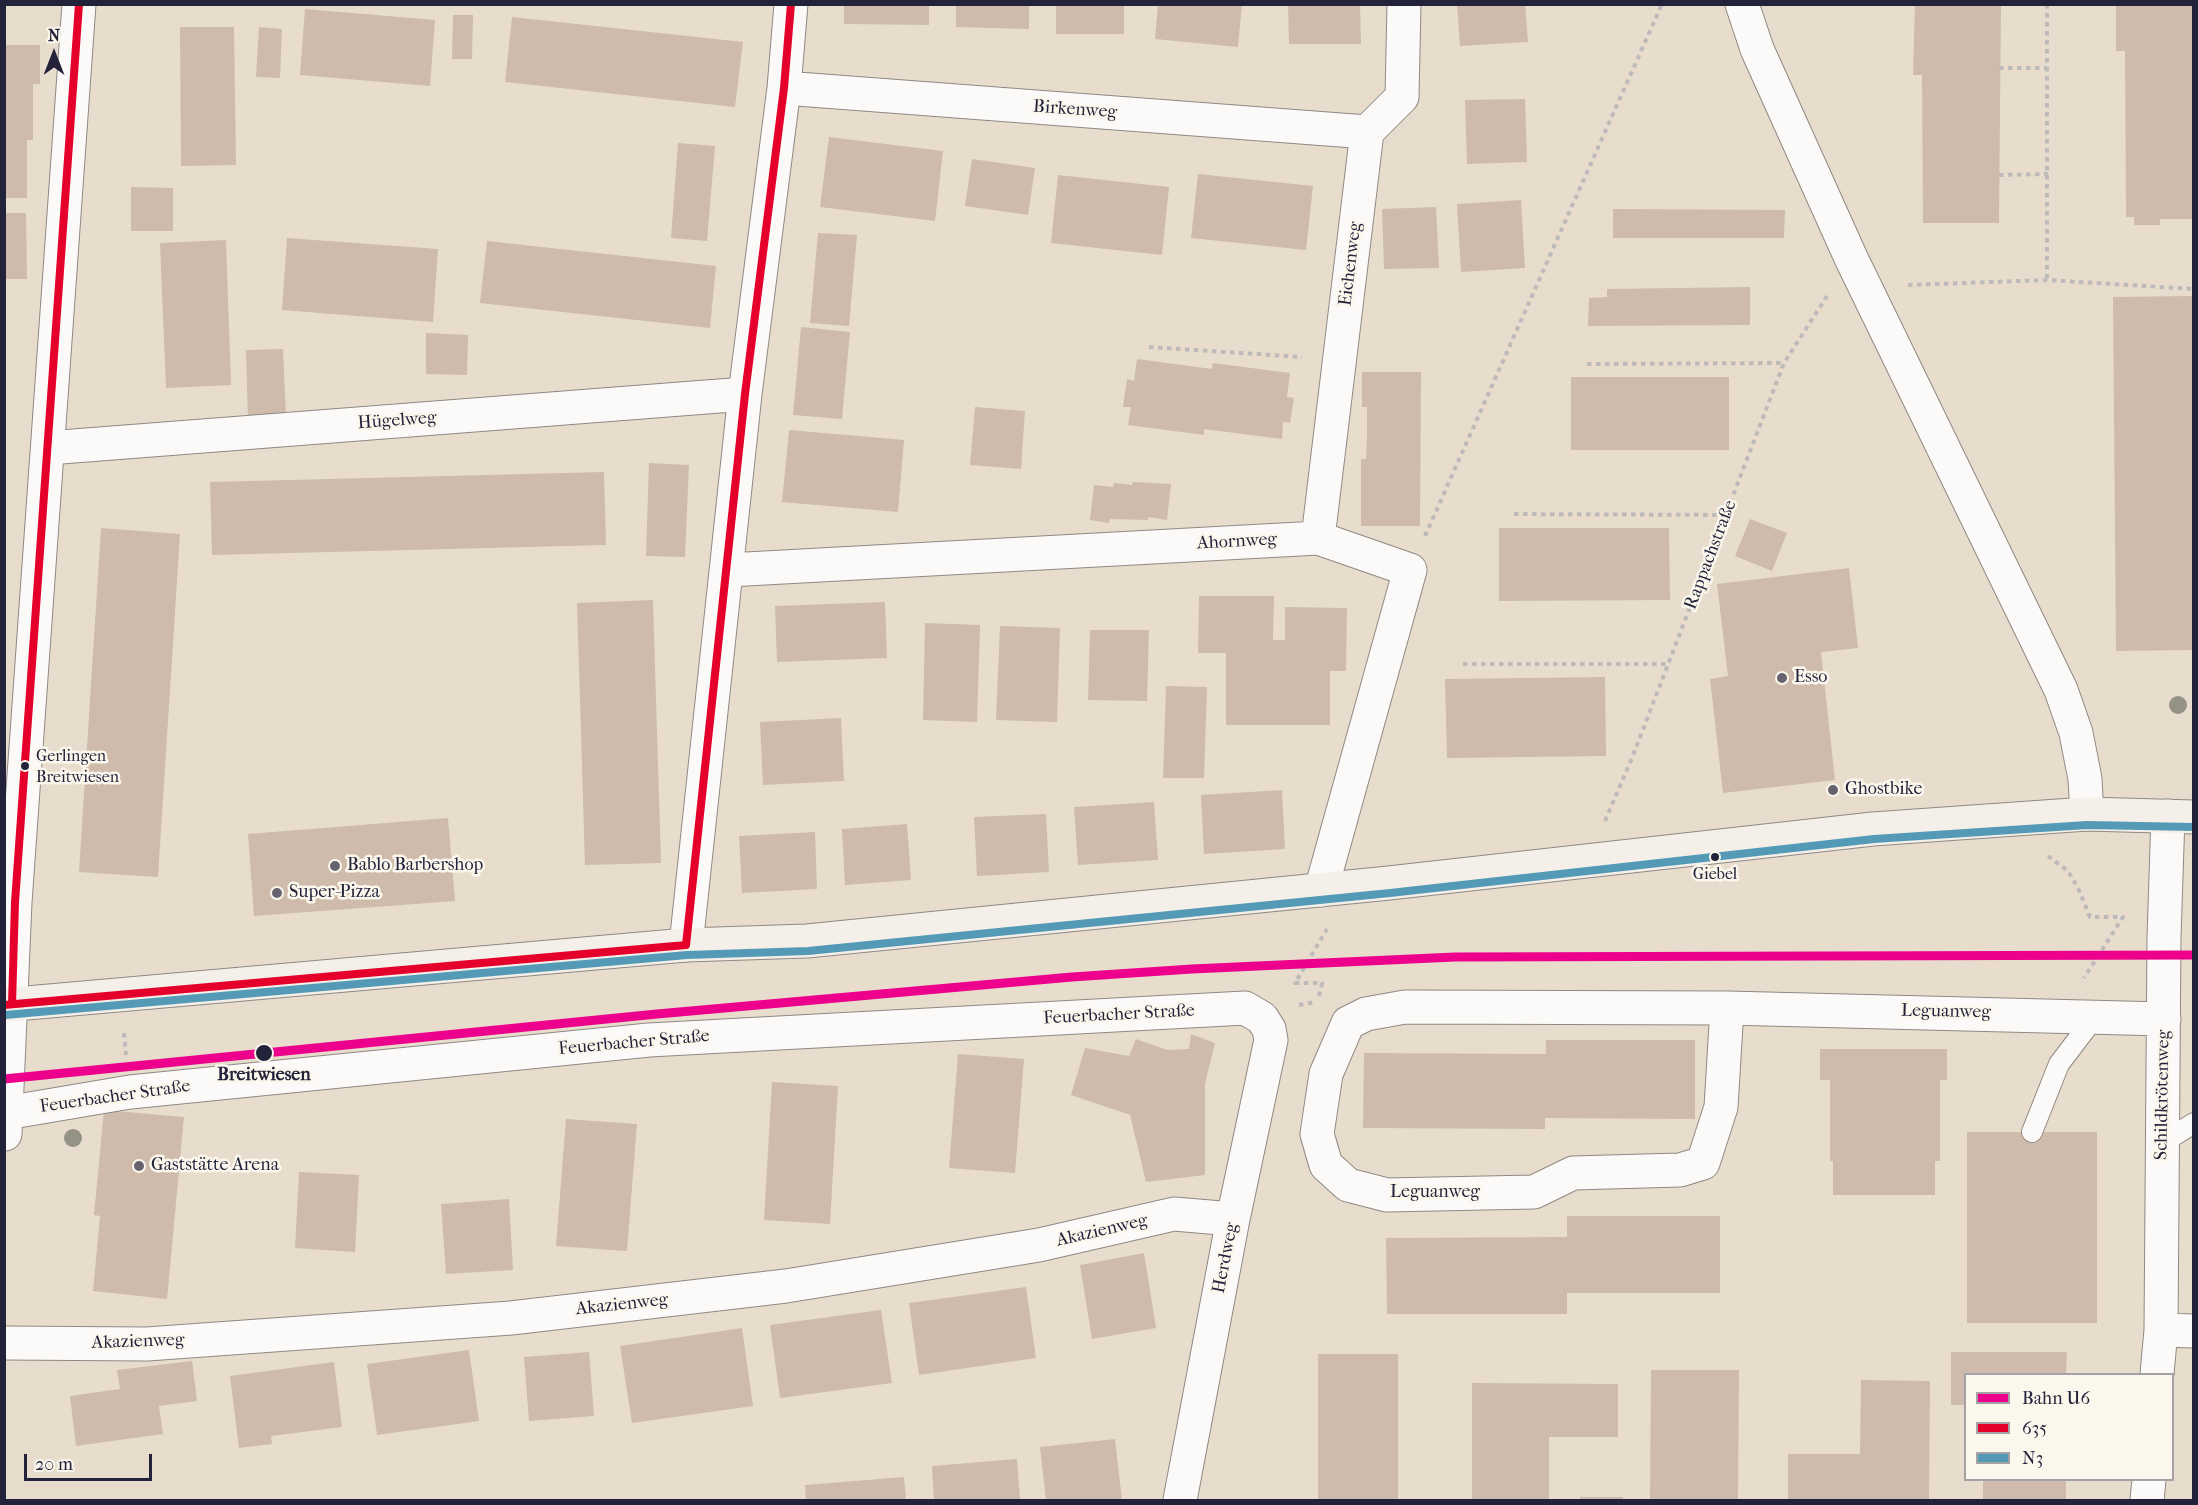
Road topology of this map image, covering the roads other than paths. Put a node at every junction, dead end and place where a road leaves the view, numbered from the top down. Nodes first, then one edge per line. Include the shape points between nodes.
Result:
1 (79, 4) edge
2 (791, 4) edge
3 (1404, 4) edge
4 (1742, 4) edge
5 (784, 88) junction
6 (1367, 132) junction
7 (745, 394) junction
8 (48, 448) junction
9 (1318, 538) junction
10 (728, 570) junction
11 (2087, 814) junction
12 (2181, 816) edge
13 (1321, 890) junction
14 (686, 945) junction
15 (8, 1004) edge
16 (1727, 1008) junction
17 (2094, 1018) junction
18 (2164, 1019) junction
19 (1266, 1029) joint
20 (2193, 1123) edge
21 (5, 1124) edge
22 (2032, 1132) dead end
23 (2162, 1143) junction
24 (1233, 1219) junction
25 (2161, 1330) junction
26 (2193, 1331) edge
27 (4, 1343) edge
28 (2157, 1373) edge
29 (2149, 1481) edge
30 (1180, 1500) edge
31 (2147, 1500) edge

1 - 8 street
2 - 5 street
3 - 6 street via 1402,97
4 - 11 street via 1757,49 1851,258 2061,690 2076,733
5 - 6 street, Birkenweg
5 - 7 street
6 - 9 street, Eichenweg
7 - 8 street, Hügelweg
7 - 10 street
8 - 15 street
9 - 10 street, Ahornweg
9 - 13 street, Ahornweg via 1410,570
10 - 14 street
11 - 12 main road
11 - 13 main road via 1873,829
12 - 18 street, Schildkrötenweg
13 - 14 main road via 807,941
14 - 15 main road
15 - 21 street
16 - 16 street, Leguanweg via 1721,1107 1703,1163 1680,1170 1573,1173 1534,1192 1387,1194 1348,1185 1326,1165 1317,1134 1326,1074 1348,1023 1366,1014 1405,1007
16 - 17 street, Leguanweg
17 - 18 street, Leguanweg
17 - 22 lane via 2059,1064
18 - 23 street, Schildkrötenweg
19 - 21 street, Feuerbacher Straße via 1245,1008 649,1040 130,1092
19 - 24 street, Herdweg
20 - 23 lane
23 - 25 street, Schildkrötenweg
24 - 27 street, Akazienweg via 1174,1214 1039,1245 786,1286 511,1318 147,1344
24 - 30 street, Herdweg
25 - 26 street
25 - 28 street, Schildkrötenweg
29 - 31 street

